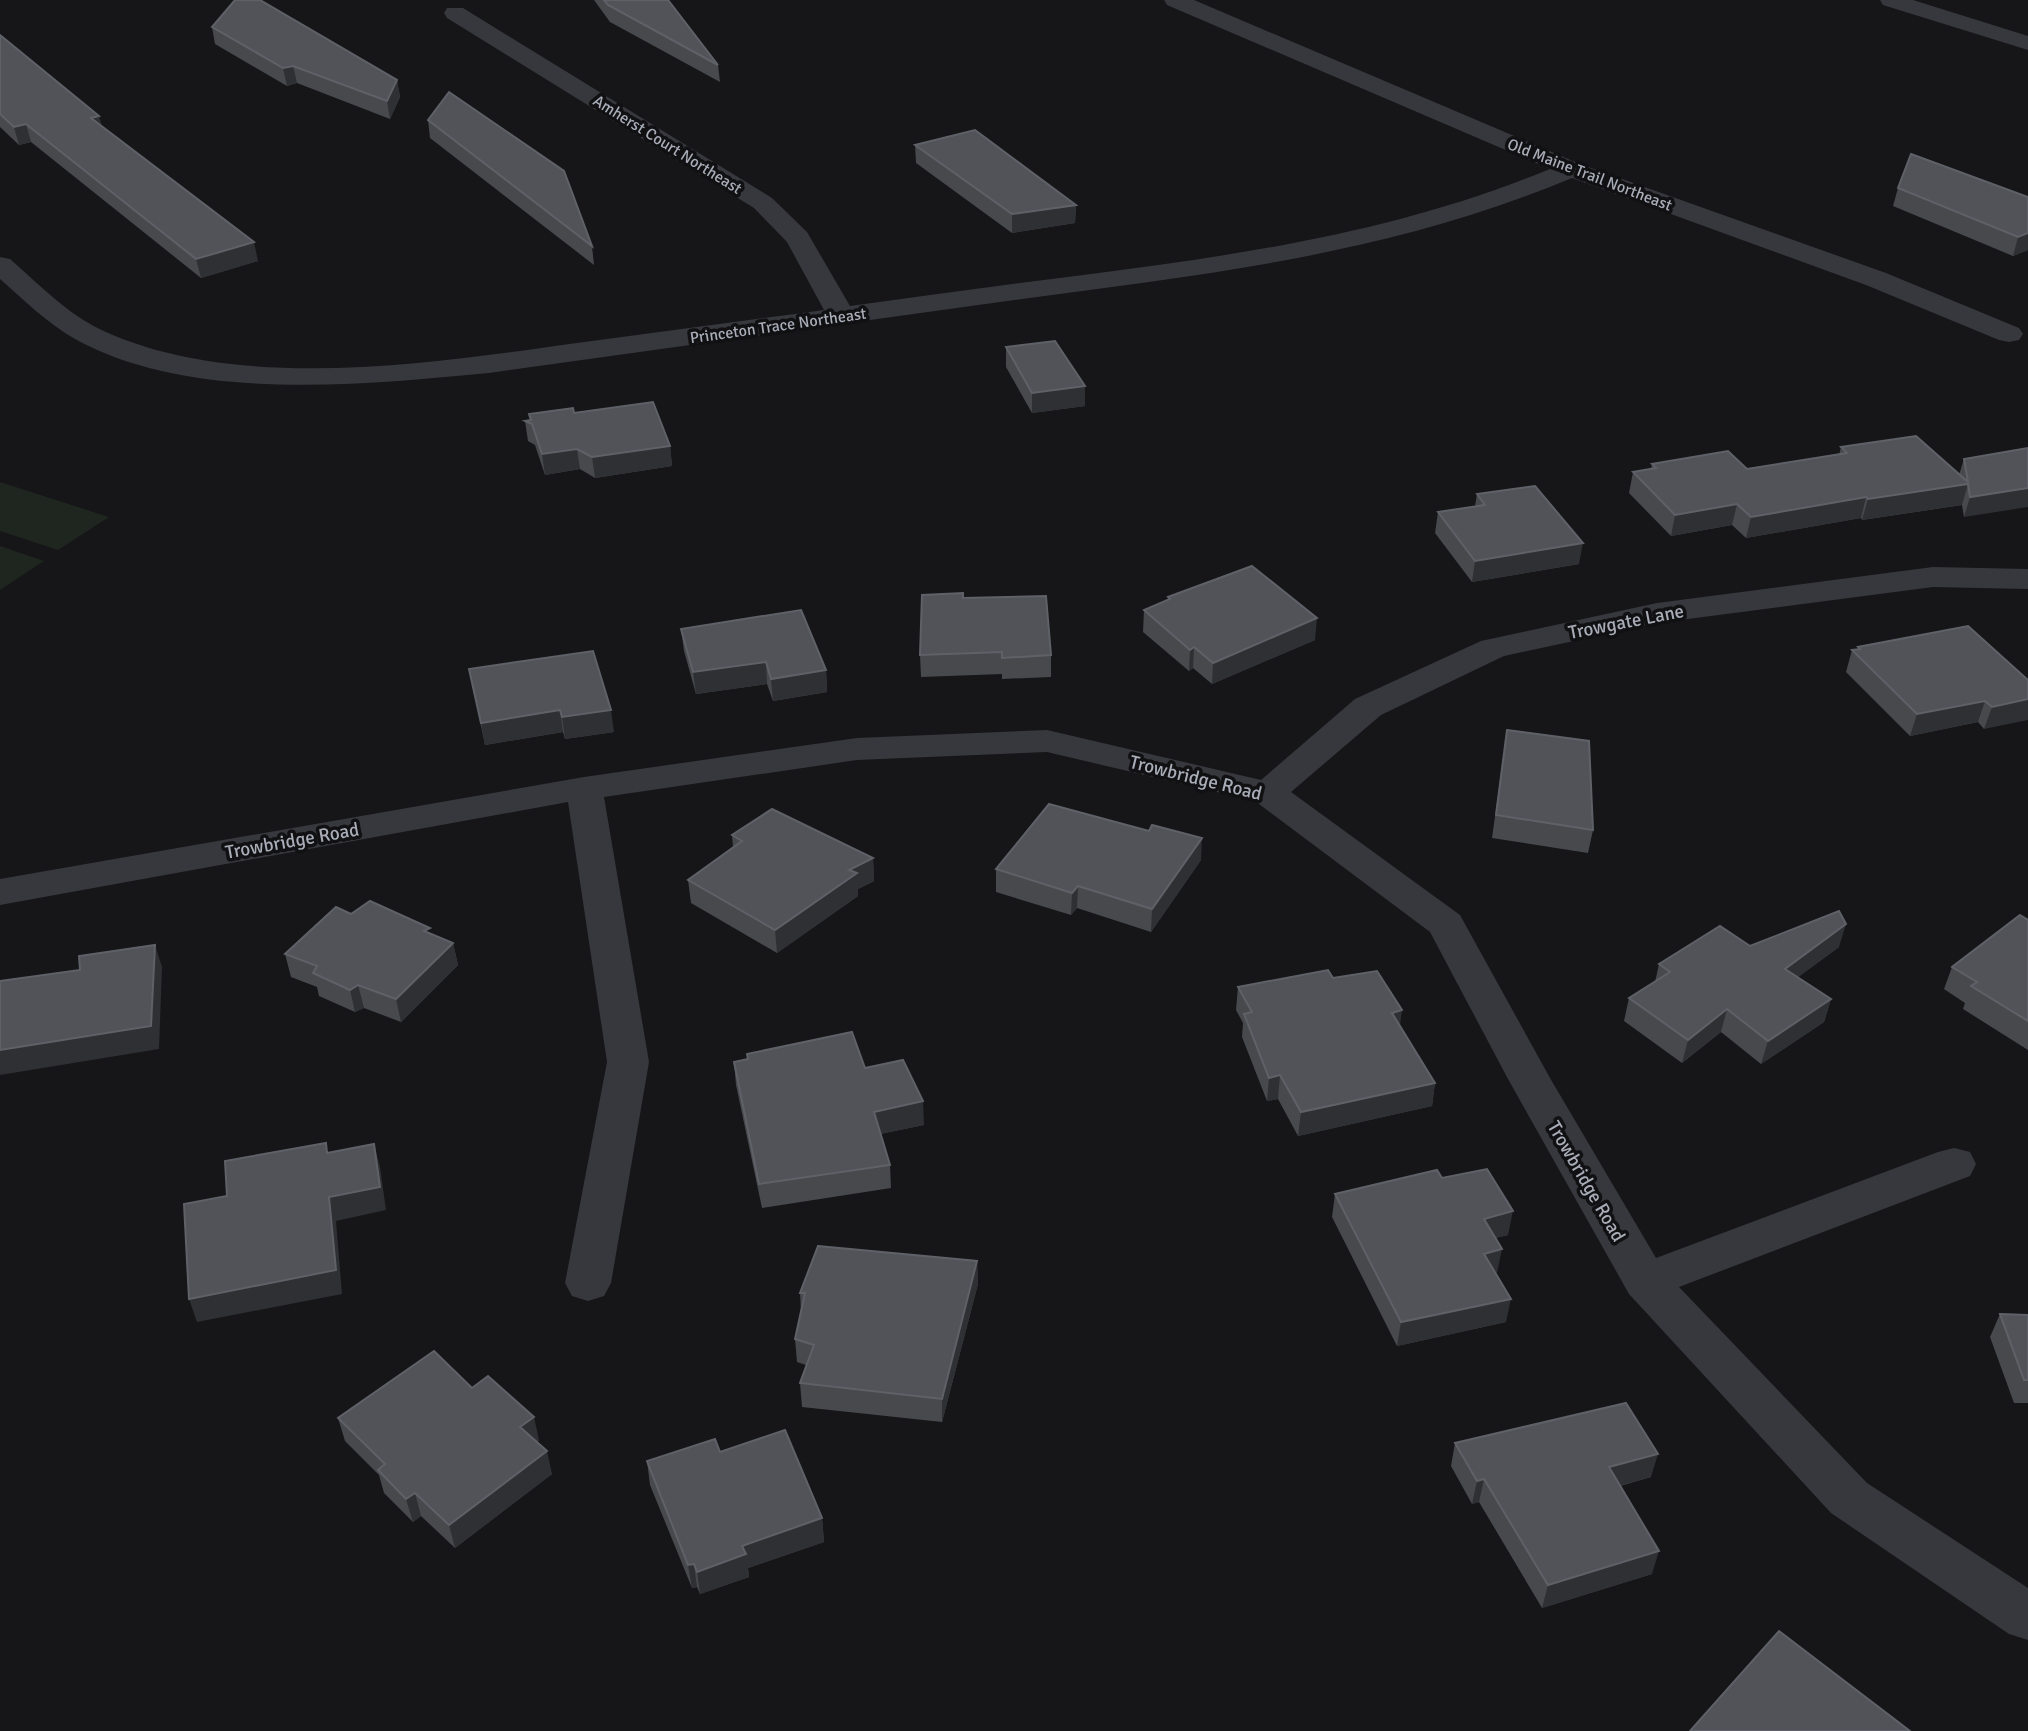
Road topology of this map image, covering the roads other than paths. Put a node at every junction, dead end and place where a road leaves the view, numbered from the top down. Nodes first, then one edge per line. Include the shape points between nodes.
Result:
1 (1175, 0) edge
2 (1891, 0) edge
3 (455, 13) dead end
4 (2028, 43) edge
5 (1571, 169) junction
6 (0, 265) edge
7 (841, 316) junction
8 (2009, 334) dead end
9 (2028, 579) edge
10 (584, 788) junction
11 (1268, 793) junction
12 (0, 892) edge
13 (1954, 1164) dead end
14 (1645, 1281) junction
15 (588, 1283) dead end
16 (2028, 1618) edge

1 - 5 street, Old Maine Trail Northeast
2 - 4 street
3 - 7 street, Amherst Court Northeast via 762,203 798,237
5 - 7 street, Princeton Trace Northeast via 1471,211 1343,244
5 - 8 street, Old Maine Trail Northeast via 1876,279
6 - 7 street, Princeton Trace Northeast via 68,322 97,339 138,355 239,372 407,372
9 - 11 street, Trowgate Lane via 1933,577 1657,613 1493,648 1368,707
10 - 11 street, Trowbridge Road via 857,749 1047,741
10 - 12 street, Trowbridge Road
10 - 15 street via 628,1062
11 - 14 street, Trowbridge Road via 1446,924
13 - 14 street
14 - 16 street, Trowbridge Road via 1849,1498

